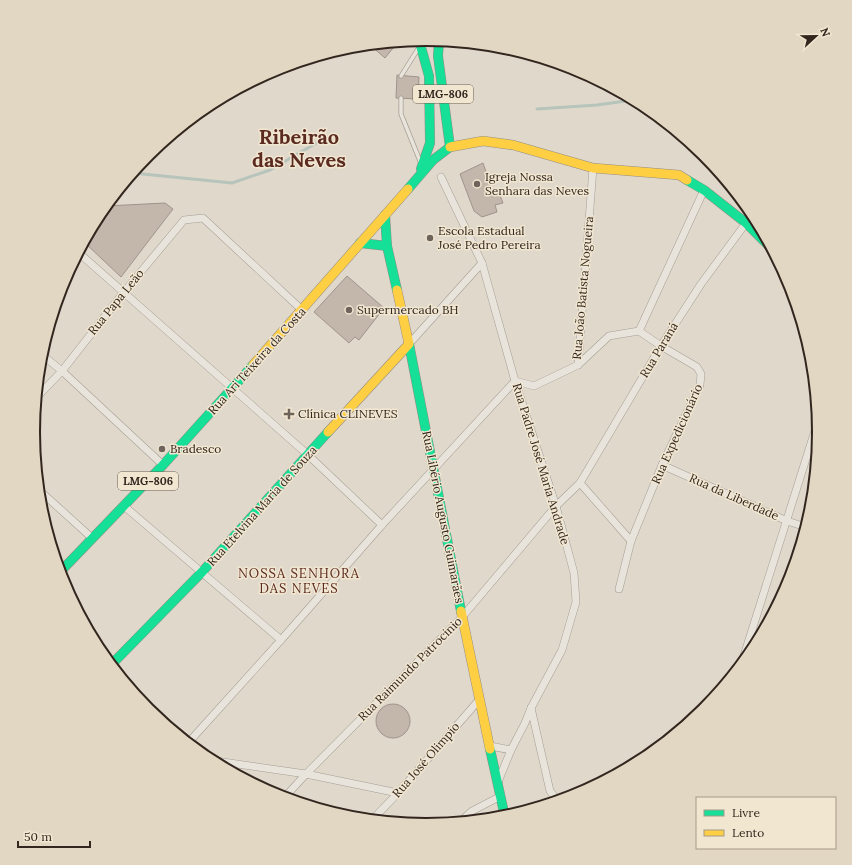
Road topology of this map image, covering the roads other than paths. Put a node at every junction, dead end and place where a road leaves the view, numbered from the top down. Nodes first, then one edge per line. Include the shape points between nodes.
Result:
1 (418, 46) edge
2 (421, 46) edge
3 (438, 46) edge
4 (401, 76) dead end
5 (401, 98) dead end
6 (430, 143) junction
7 (450, 147) junction
8 (593, 168) junction
9 (421, 171) junction
10 (442, 177) dead end
11 (704, 190) junction
12 (385, 215) junction
13 (746, 223) junction
14 (756, 233) edge
15 (360, 243) junction
16 (387, 246) junction
17 (83, 256) edge
18 (482, 263) junction
19 (124, 292) junction
20 (302, 310) junction
21 (639, 331) junction
22 (409, 344) junction
23 (661, 346) junction
24 (47, 359) edge
25 (578, 365) junction
26 (62, 371) junction
27 (515, 381) junction
28 (233, 388) junction
29 (42, 392) edge
30 (812, 441) edge
31 (307, 454) junction
32 (163, 465) junction
33 (662, 465) junction
34 (433, 470) junction
35 (580, 483) junction
36 (45, 495) edge
37 (124, 506) junction
38 (556, 506) junction
39 (787, 522) junction
40 (382, 525) junction
41 (801, 526) edge
42 (92, 538) junction
43 (631, 541) junction
44 (64, 568) edge
45 (202, 572) junction
46 (619, 589) dead end
47 (462, 616) junction
48 (281, 640) junction
49 (747, 647) edge
50 (115, 661) edge
51 (479, 700) junction
52 (531, 708) junction
53 (191, 739) edge
54 (490, 746) junction
55 (512, 750) junction
56 (226, 762) edge
57 (306, 774) junction
58 (498, 782) junction
59 (289, 793) edge
60 (398, 793) junction
61 (501, 796) junction
62 (554, 796) edge
63 (504, 810) edge
64 (377, 815) edge
65 (466, 816) edge

1 - 4 lane
2 - 6 main road, LMG-806 via 429,76
3 - 7 main road, LMG-806
5 - 9 lane via 401,114
6 - 7 main road
6 - 9 main road, LMG-806
7 - 8 main road via 483,141 513,145
7 - 9 main road, Rua Ari Teixeira da Costa / LMG-806
8 - 11 main road via 680,175
8 - 25 street, Rua João Batista Nogueira
9 - 12 main road, Rua Ari Teixeira da Costa / LMG-806
10 - 18 street, Rua Padre José Maria Andrade
11 - 13 main road
11 - 21 street
12 - 15 main road, Rua Ari Teixeira da Costa / LMG-806
12 - 16 main road, Rua Libério Augusto Guimarães
13 - 14 main road
13 - 23 street, Rua Paraná via 701,284
15 - 16 main road
15 - 20 main road, Rua Ari Teixeira da Costa / LMG-806
16 - 22 main road, Rua Libério Augusto Guimarães
17 - 19 street
18 - 22 street
18 - 27 street, Rua Padre José Maria Andrade
19 - 20 street, Rua Papa Leão via 184,220 203,218
19 - 26 street, Rua Papa Leão
19 - 28 street
20 - 28 main road, Rua Ari Teixeira da Costa / LMG-806
21 - 23 street, Rua Expedicionário
21 - 25 street via 609,336
22 - 31 main road, Rua Etelvina Maria de Souza
22 - 34 main road, Rua Libério Augusto Guimarães
23 - 33 street, Rua Expedicionário via 697,367 701,374 700,384
23 - 35 street, Rua Paraná
24 - 26 street
25 - 27 street, Rua João Batista Nogueira via 534,386
26 - 29 street, Rua Papa Leão
26 - 32 street
27 - 34 street
27 - 38 street, Rua Padre José Maria Andrade
28 - 31 street
28 - 32 main road, Rua Ari Teixeira da Costa / LMG-806
30 - 39 street
31 - 40 street
31 - 45 main road, Rua Etelvina Maria de Souza
32 - 37 main road, Rua Ari Teixeira da Costa / LMG-806
33 - 39 street, Rua da Liberdade
33 - 43 street, Rua Expedicionário
34 - 40 street
34 - 47 main road, Rua Libério Augusto Guimarães
35 - 38 street, Rua Paraná
35 - 43 street
36 - 42 street
37 - 42 main road, Rua Ari Teixeira da Costa / LMG-806
37 - 45 street
38 - 47 street, Rua Raimundo Patrocinio
38 - 52 street, Rua Padre José Maria Andrade via 574,573 576,602 562,650
39 - 41 street, Rua da Liberdade
39 - 49 street
40 - 48 street
42 - 44 main road, Rua Ari Teixeira da Costa / LMG-806
43 - 46 street, Rua Expedicionário
45 - 48 street
45 - 50 main road, Rua Etelvina Maria de Souza
47 - 51 main road, Rua Libério Augusto Guimarães
47 - 57 street, Rua Raimundo Patrocinio
48 - 53 street
51 - 54 main road, Rua Libério Augusto Guimarães
51 - 60 street, Rua José Olimpio
52 - 55 street, Rua Padre José Maria Andrade
52 - 62 street via 550,791
54 - 55 street
54 - 58 main road, Rua Libério Augusto Guimarães
55 - 58 street, Rua Padre José Maria Andrade
56 - 57 street
57 - 59 street, Rua Raimundo Patrocinio
57 - 60 street
58 - 61 main road, Rua Libério Augusto Guimarães
60 - 64 street, Rua José Olimpio
61 - 63 main road, Rua Libério Augusto Guimarães
61 - 65 street

